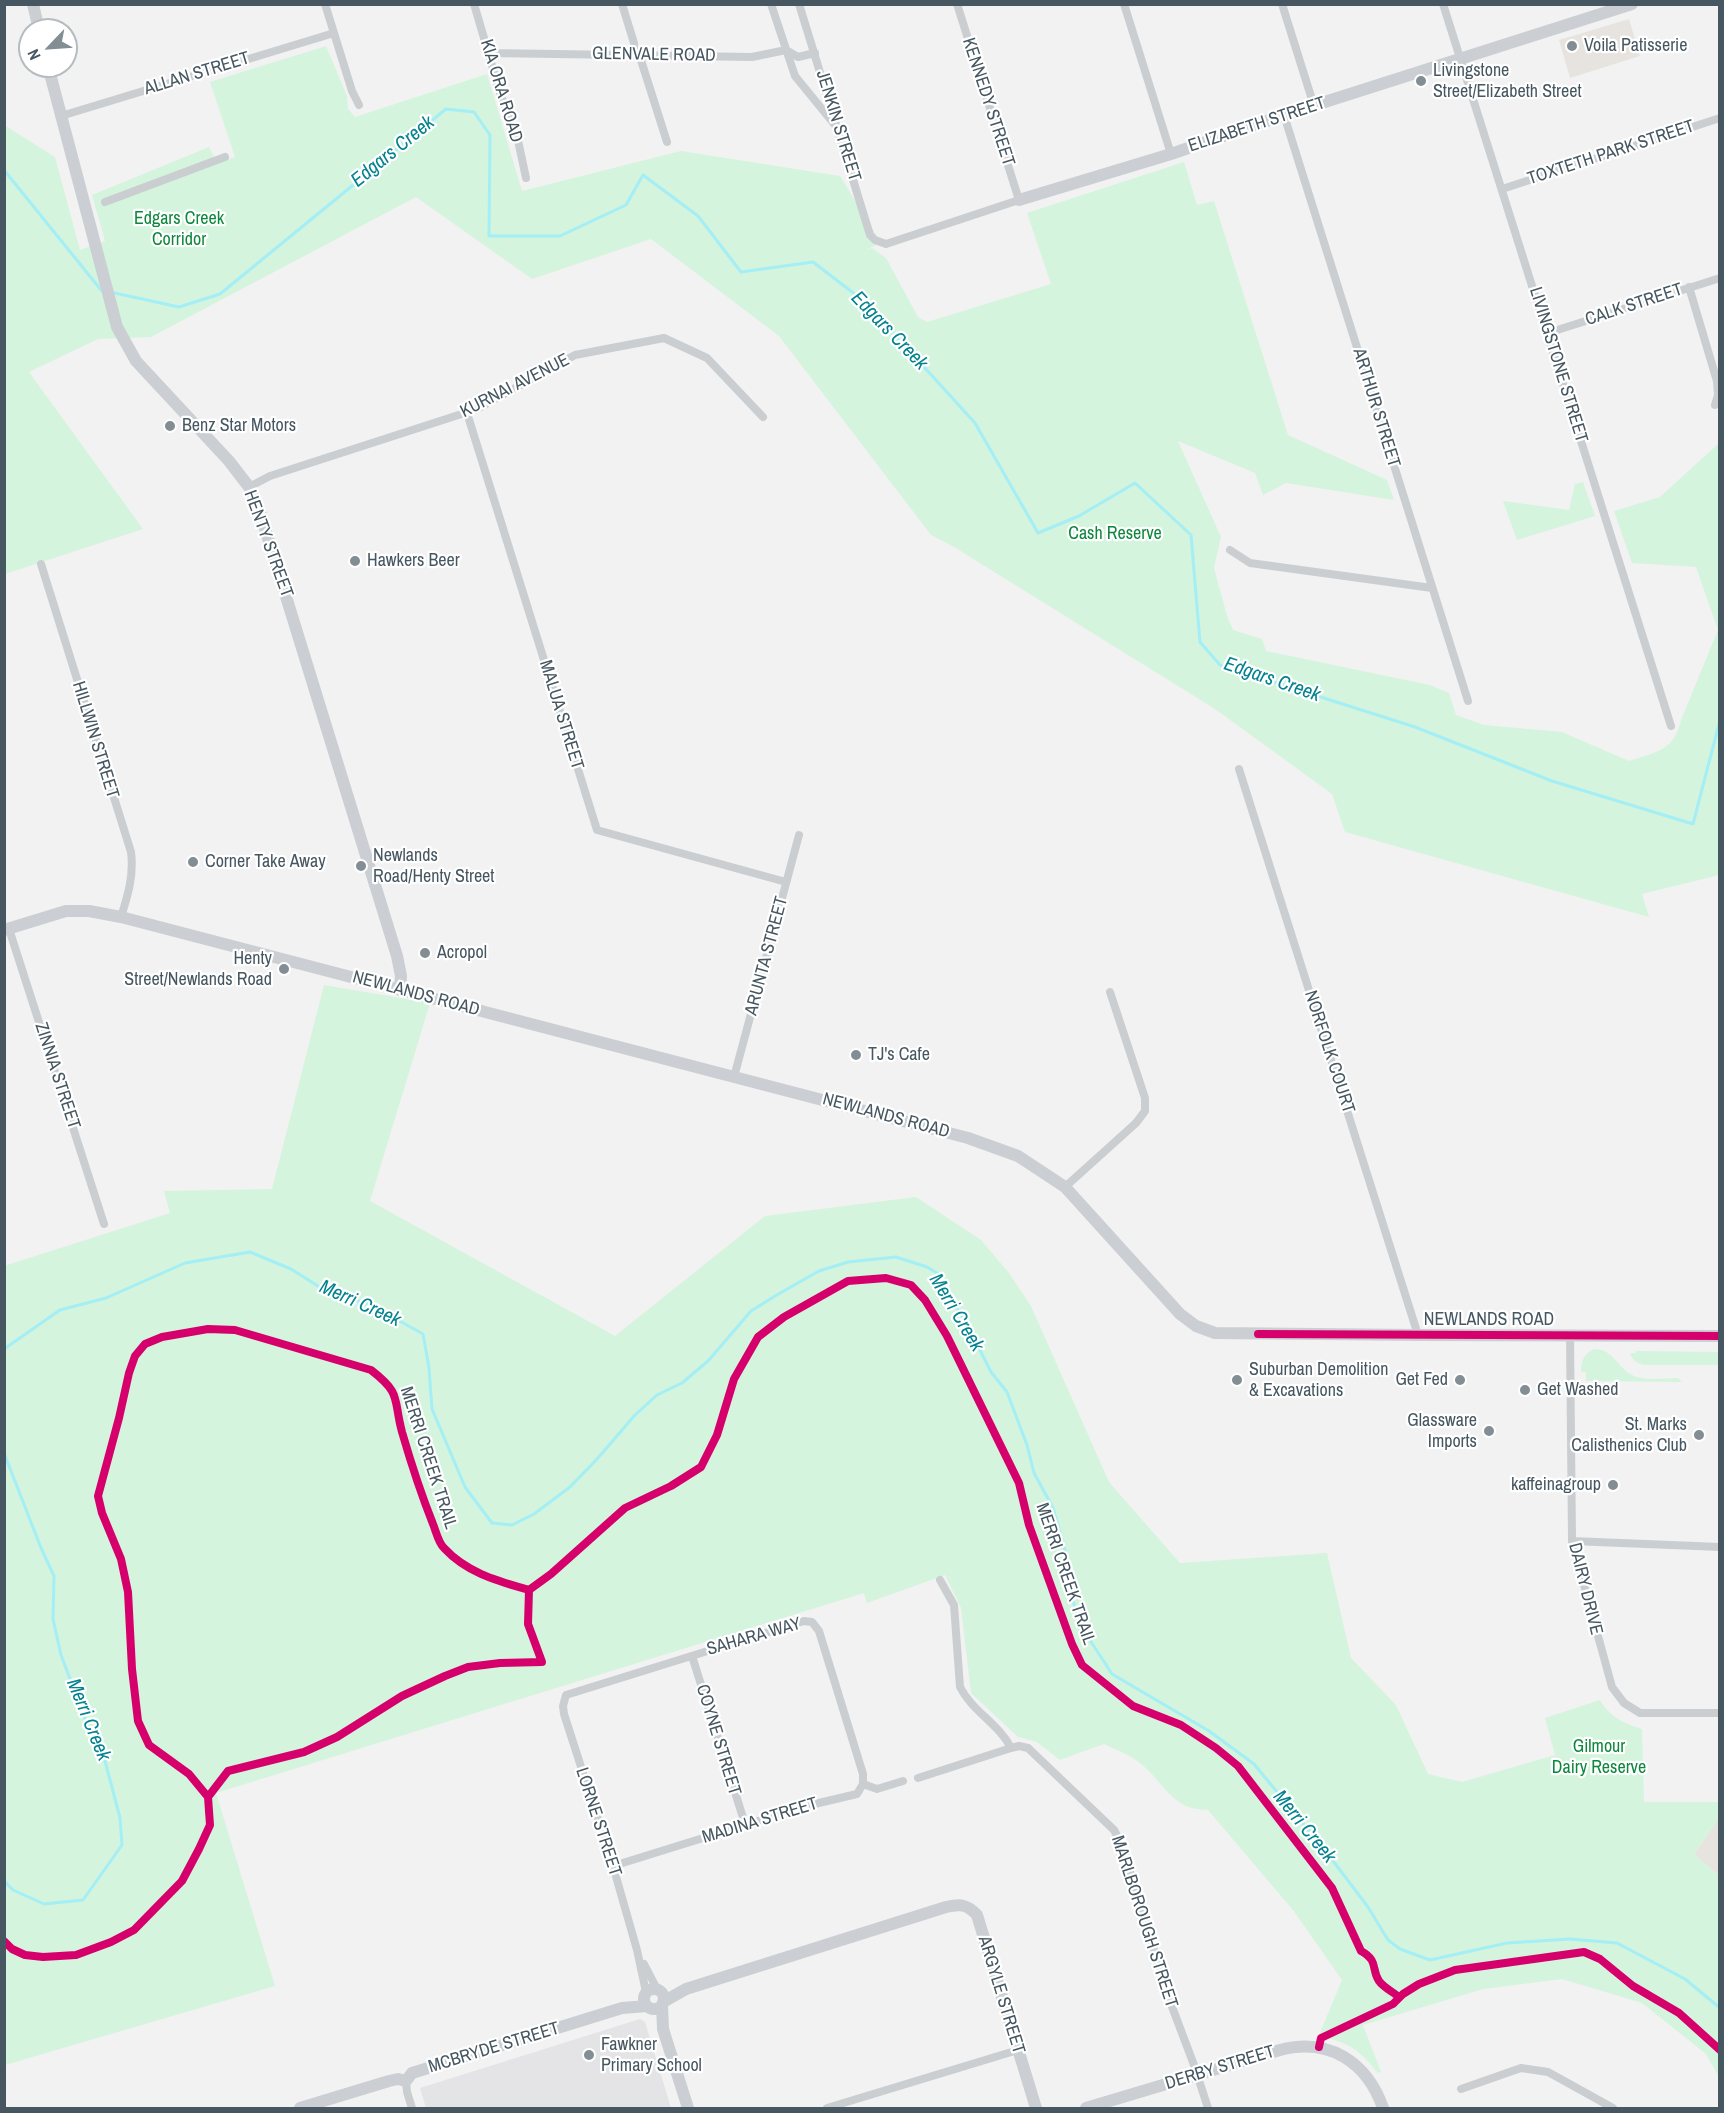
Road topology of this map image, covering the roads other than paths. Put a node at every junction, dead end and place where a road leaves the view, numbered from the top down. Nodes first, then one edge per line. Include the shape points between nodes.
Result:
1 (325, 4) edge
2 (474, 4) edge
3 (622, 4) edge
4 (771, 4) edge
5 (799, 4) edge
6 (957, 4) edge
7 (1124, 4) edge
8 (1282, 4) edge
9 (1443, 4) edge
10 (1632, 4) edge
11 (334, 33) junction
12 (786, 50) junction
13 (489, 53) junction
14 (815, 53) junction
15 (636, 54) junction
16 (1462, 60) junction
17 (51, 78) edge
18 (359, 105) dead end
19 (1314, 106) junction
20 (1284, 115) junction
21 (61, 116) junction
22 (1719, 118) edge
23 (837, 127) junction
24 (667, 142) dead end
25 (1171, 154) junction
26 (225, 157) dead end
27 (526, 178) dead end
28 (1502, 189) junction
29 (1019, 200) junction
30 (105, 202) dead end
31 (881, 243) joint
32 (1719, 278) edge
33 (1689, 287) junction
34 (1548, 333) junction
35 (1715, 405) dead end
36 (466, 413) junction
37 (763, 417) dead end
38 (249, 487) junction
39 (1230, 550) dead end
40 (40, 564) dead end
41 (1432, 588) junction
42 (1468, 701) dead end
43 (1671, 726) dead end
44 (1239, 769) dead end
45 (799, 834) dead end
46 (786, 882) junction
47 (121, 917) junction
48 (7, 929) edge
49 (400, 990) junction
50 (1110, 992) dead end
51 (734, 1077) junction
52 (1065, 1187) junction
53 (104, 1224) dead end
54 (1418, 1335) junction
55 (1570, 1335) junction
56 (1719, 1336) edge
57 (1572, 1541) junction
58 (1719, 1547) edge
59 (940, 1580) dead end
60 (692, 1656) junction
61 (566, 1695) joint
62 (1719, 1713) edge
63 (1011, 1748) junction
64 (918, 1778) dead end
65 (903, 1781) dead end
66 (863, 1784) junction
67 (745, 1824) junction
68 (613, 1866) junction
69 (946, 1907) joint
70 (654, 1999) junction
71 (1018, 2050) junction
72 (1198, 2075) junction
73 (406, 2081) junction
74 (1461, 2089) dead end
75 (300, 2109) edge
76 (412, 2109) edge
77 (688, 2109) edge
78 (827, 2109) edge
79 (1036, 2109) edge
80 (1086, 2109) edge
81 (1208, 2109) edge
82 (1383, 2109) edge
83 (1613, 2109) edge

1 - 11 street
2 - 13 street, KIA ORA ROAD
3 - 15 street
4 - 12 street
5 - 14 street, JENKIN STREET
6 - 29 street, KENNEDY STREET
7 - 25 street
8 - 19 street
9 - 16 street, LIVINGSTONE STREET
10 - 16 street, ELIZABETH STREET
11 - 18 street
11 - 21 street, ALLAN STREET
12 - 14 street, GLENVALE ROAD via 798,57
12 - 15 street, GLENVALE ROAD via 752,57
12 - 23 street via 795,76
13 - 15 street, GLENVALE ROAD
13 - 27 street, KIA ORA ROAD via 516,131
14 - 23 street, JENKIN STREET
15 - 24 street
16 - 19 street, ELIZABETH STREET
16 - 28 street, LIVINGSTONE STREET
17 - 21 street, HENTY STREET
19 - 20 street, ELIZABETH STREET
20 - 25 street, ELIZABETH STREET
20 - 41 street, ARTHUR STREET
21 - 38 street, HENTY STREET via 117,327 136,361
22 - 28 street, TOXTETH PARK STREET
23 - 31 street, JENKIN STREET via 870,235
25 - 29 street, ELIZABETH STREET
26 - 30 street
28 - 34 street, LIVINGSTONE STREET
29 - 31 street, ELIZABETH STREET
32 - 33 street, CALK STREET
33 - 34 street, CALK STREET
33 - 35 street via 1717,381
34 - 43 street, LIVINGSTONE STREET
36 - 37 street, KURNAI AVENUE via 575,355 664,338 707,358
36 - 38 street, KURNAI AVENUE via 270,476
36 - 46 street, MALUA STREET via 597,830
38 - 49 street, HENTY STREET via 397,956 402,976
39 - 41 street via 1250,563
40 - 47 street, HILLWIN STREET via 131,852 133,868
41 - 42 street, ARTHUR STREET
44 - 54 street, NORFOLK COURT
45 - 46 street, ARUNTA STREET
46 - 51 street, ARUNTA STREET
47 - 48 street, NEWLANDS ROAD via 66,911
47 - 49 street, NEWLANDS ROAD
48 - 53 street, ZINNIA STREET
49 - 51 street, NEWLANDS ROAD
50 - 52 street via 1145,1098 1145,1111 1137,1123
51 - 52 street, NEWLANDS ROAD via 994,1146 1018,1156
52 - 54 street, NEWLANDS ROAD via 1179,1314 1196,1326 1215,1333
54 - 55 street, NEWLANDS ROAD
55 - 56 street, NEWLANDS ROAD
55 - 57 street, DAIRY DRIVE
57 - 58 street
57 - 62 street, DAIRY DRIVE via 1607,1673 1618,1696 1640,1713
59 - 63 street via 954,1605 960,1687
60 - 61 street, SAHARA WAY
60 - 66 street, SAHARA WAY via 804,1621 812,1622 819,1631
60 - 67 street, COYNE STREET
61 - 68 street, LORNE STREET via 564,1714
63 - 64 street
63 - 72 street, MARLBOROUGH STREET via 1019,1746 1033,1751 1118,1836 1171,2004
65 - 66 street via 877,1789
66 - 67 street, MADINA STREET via 857,1794
67 - 68 street, MADINA STREET
68 - 70 street, LORNE STREET
69 - 70 street, MCBRYDE STREET
69 - 71 street, ARGYLE STREET via 965,1905 977,1915
70 - 73 street, MCBRYDE STREET via 412,2073
70 - 77 street, LORNE STREET
71 - 78 street
71 - 79 street, ARGYLE STREET
72 - 80 street, DERBY STREET
72 - 81 street, MARLBOROUGH STREET
72 - 82 street, DERBY STREET via 1289,2048 1318,2047 1354,2063 1372,2084
73 - 75 street, MCBRYDE STREET via 389,2081
73 - 76 street
74 - 83 street via 1521,2068 1530,2069 1548,2072

